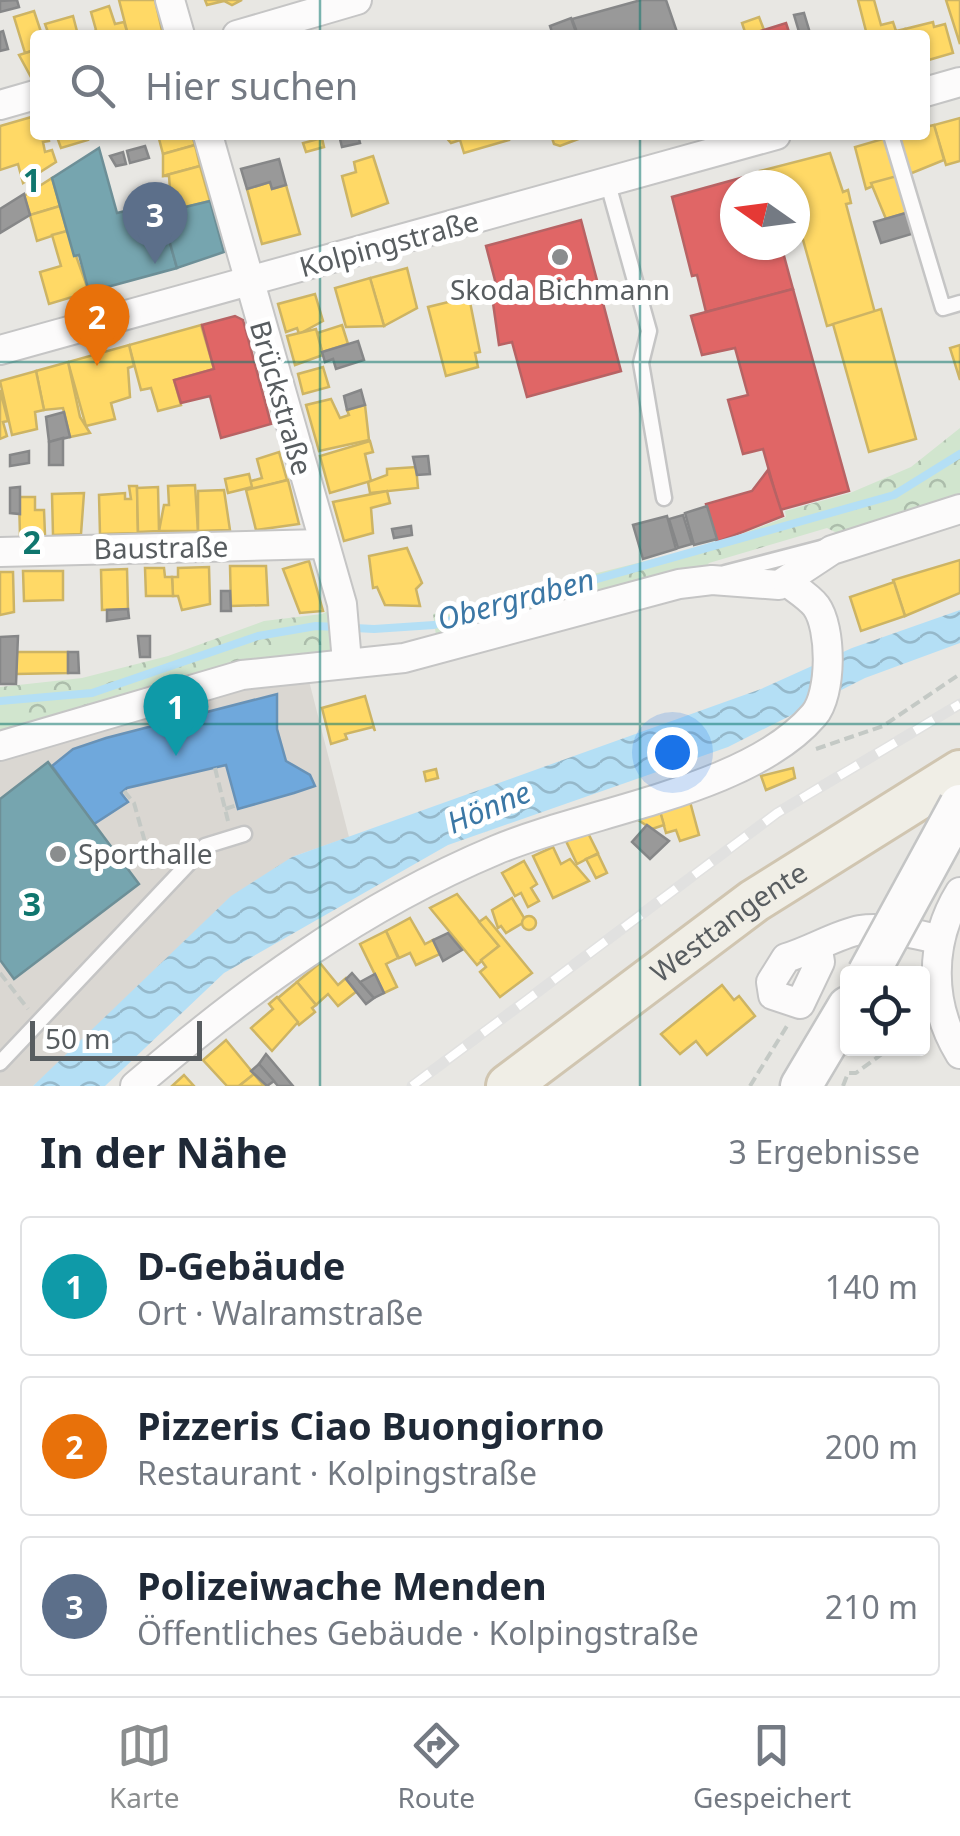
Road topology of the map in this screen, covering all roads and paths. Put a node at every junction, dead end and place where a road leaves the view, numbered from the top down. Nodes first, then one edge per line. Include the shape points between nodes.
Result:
1 (170, 0) edge
2 (357, 0) edge
3 (179, 30) edge
4 (254, 30) edge
5 (960, 82) edge
6 (930, 91) edge
7 (30, 96) edge
8 (0, 105) edge
9 (209, 140) edge
10 (759, 140) edge
11 (893, 140) edge
12 (608, 184) junction
13 (249, 282) junction
14 (960, 302) edge
15 (0, 350) edge
16 (664, 498) dead end
17 (960, 509) edge
18 (855, 542) junction
19 (322, 544) junction
20 (0, 552) edge
21 (697, 581) junction
22 (787, 582) junction
23 (348, 662) junction
24 (960, 674) edge
25 (0, 746) edge
26 (800, 754) dead end
27 (214, 768) dead end
28 (960, 772) edge
29 (124, 790) dead end
30 (237, 805) dead end
31 (960, 805) edge
32 (225, 808) junction
33 (238, 835) joint
34 (960, 892) edge
35 (159, 895) junction
36 (938, 940) junction
37 (872, 966) edge
38 (0, 974) edge
39 (800, 1004) joint
40 (840, 1020) edge
41 (40, 1024) junction
42 (960, 1054) edge
43 (879, 1056) edge
44 (0, 1063) edge
45 (136, 1086) edge
46 (508, 1086) edge
47 (750, 1086) edge
48 (801, 1086) edge
49 (843, 1086) edge

1 - 3 street
2 - 4 street
5 - 6 street
7 - 8 street
9 - 13 street, Brückstraße
10 - 12 street, Kolpingstraße
11 - 14 lane via 944,308
12 - 13 street, Kolpingstraße
12 - 16 lane via 649,331 641,364
13 - 15 street, Kolpingstraße
13 - 19 street, Brückstraße
17 - 18 street
18 - 21 lane
18 - 22 street
19 - 20 street, Baustraße
19 - 23 street, Brückstraße via 342,604
21 - 22 street
21 - 23 street via 404,658
22 - 45 street via 818,608 827,655 824,700 794,735 748,765 496,849 352,920 242,997
23 - 25 street via 242,675
24 - 26 path via 883,726
27 - 32 path
28 - 46 main road, Westtangente via 754,901
29 - 35 path via 134,803
30 - 32 path
31 - 37 street, bridge
32 - 33 path
33 - 35 lane via 204,846
34 - 36 street
35 - 41 lane
36 - 39 street via 859,930 786,958 771,982 773,995
36 - 42 street via 942,1024
38 - 41 path
39 - 47 path
40 - 48 street
41 - 44 lane
43 - 49 path via 848,1074

